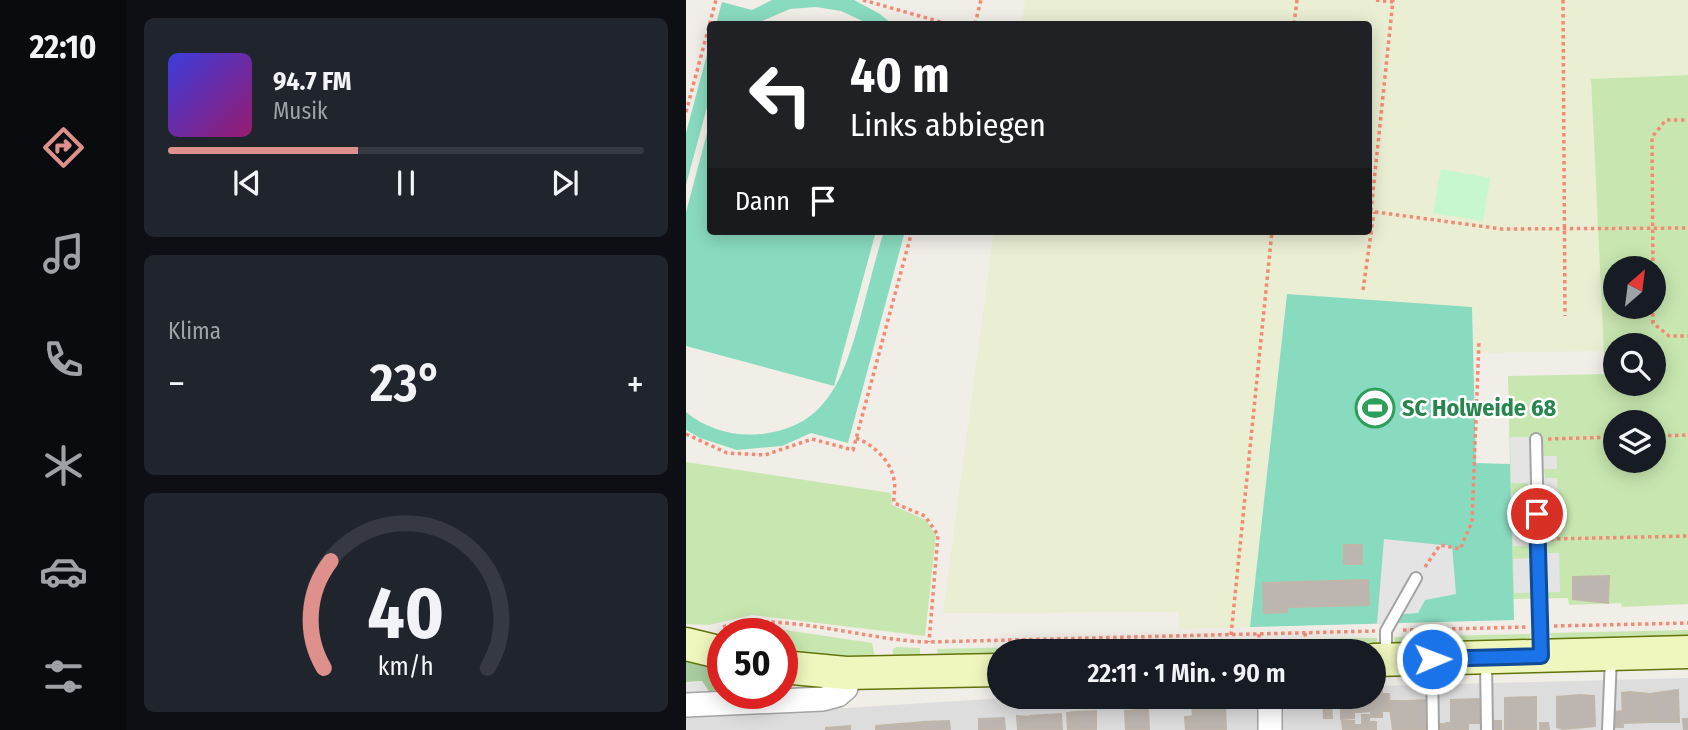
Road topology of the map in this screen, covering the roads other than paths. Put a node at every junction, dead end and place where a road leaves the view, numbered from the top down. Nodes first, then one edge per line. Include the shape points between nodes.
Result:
1 (1536, 439) road end
2 (1416, 578) road end
3 (1385, 639) edge
4 (1540, 642) junction
5 (1386, 651) edge
6 (1688, 652) edge
7 (1611, 654) junction
8 (1486, 658) junction
9 (1432, 659) junction
10 (798, 668) edge
11 (987, 670) edge
12 (846, 673) junction
13 (798, 696) edge
14 (707, 702) edge
15 (686, 705) edge
16 (1270, 709) edge
17 (1270, 730) edge
18 (1433, 730) edge
19 (1487, 730) edge
20 (1608, 730) edge

1 - 4 lane
2 - 3 lane via 1392,615
4 - 7 main road
4 - 8 main road
5 - 9 main road
6 - 7 main road
7 - 20 lane
8 - 9 main road
8 - 19 lane
9 - 18 lane
10 - 12 main road
11 - 12 main road
12 - 13 street via 846,688 838,695
14 - 15 street
16 - 17 street

